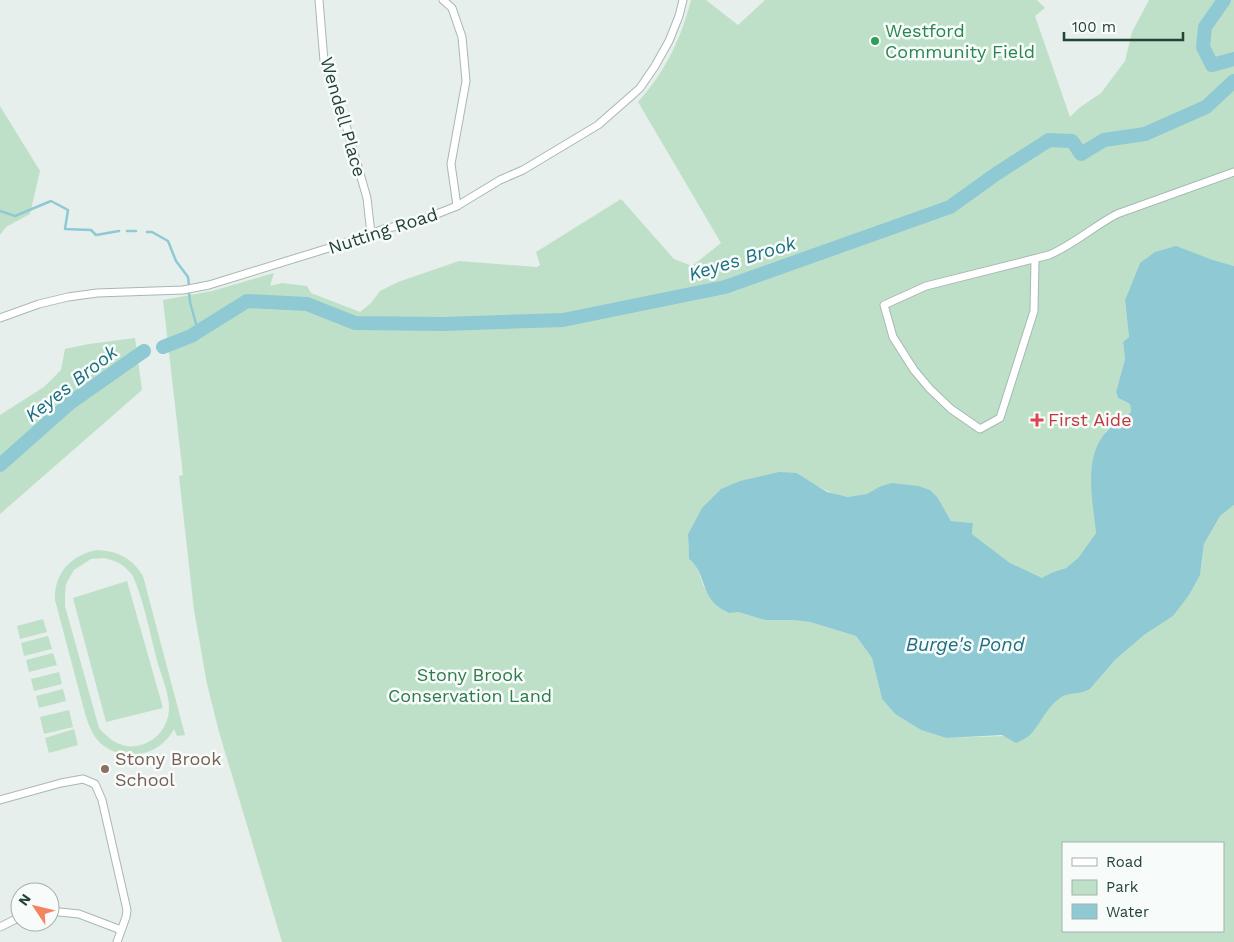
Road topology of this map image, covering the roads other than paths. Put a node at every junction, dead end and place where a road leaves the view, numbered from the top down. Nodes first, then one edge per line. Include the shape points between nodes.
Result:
1 (319, 0) edge
2 (443, 0) edge
3 (683, 0) edge
4 (1234, 172) edge
5 (457, 206) junction
6 (371, 234) junction
7 (1035, 259) junction
8 (0, 318) edge
9 (0, 800) edge
10 (60, 912) edge
11 (121, 930) junction
12 (117, 942) edge

1 - 6 street, Wendell Place via 324,61 367,198
2 - 5 street via 452,8 462,37 466,81 451,164
3 - 5 street, Nutting Road via 660,58 630,97 598,125
4 - 7 street via 1117,214 1062,250
5 - 6 street, Nutting Road
6 - 8 street, Nutting Road via 209,285 183,290 68,297
7 - 7 street via 1034,311 1000,418 980,430 951,409 914,370 893,337 884,305 926,286
9 - 11 street via 83,780 94,784 102,800 127,910
10 - 11 street via 79,914
11 - 12 street

